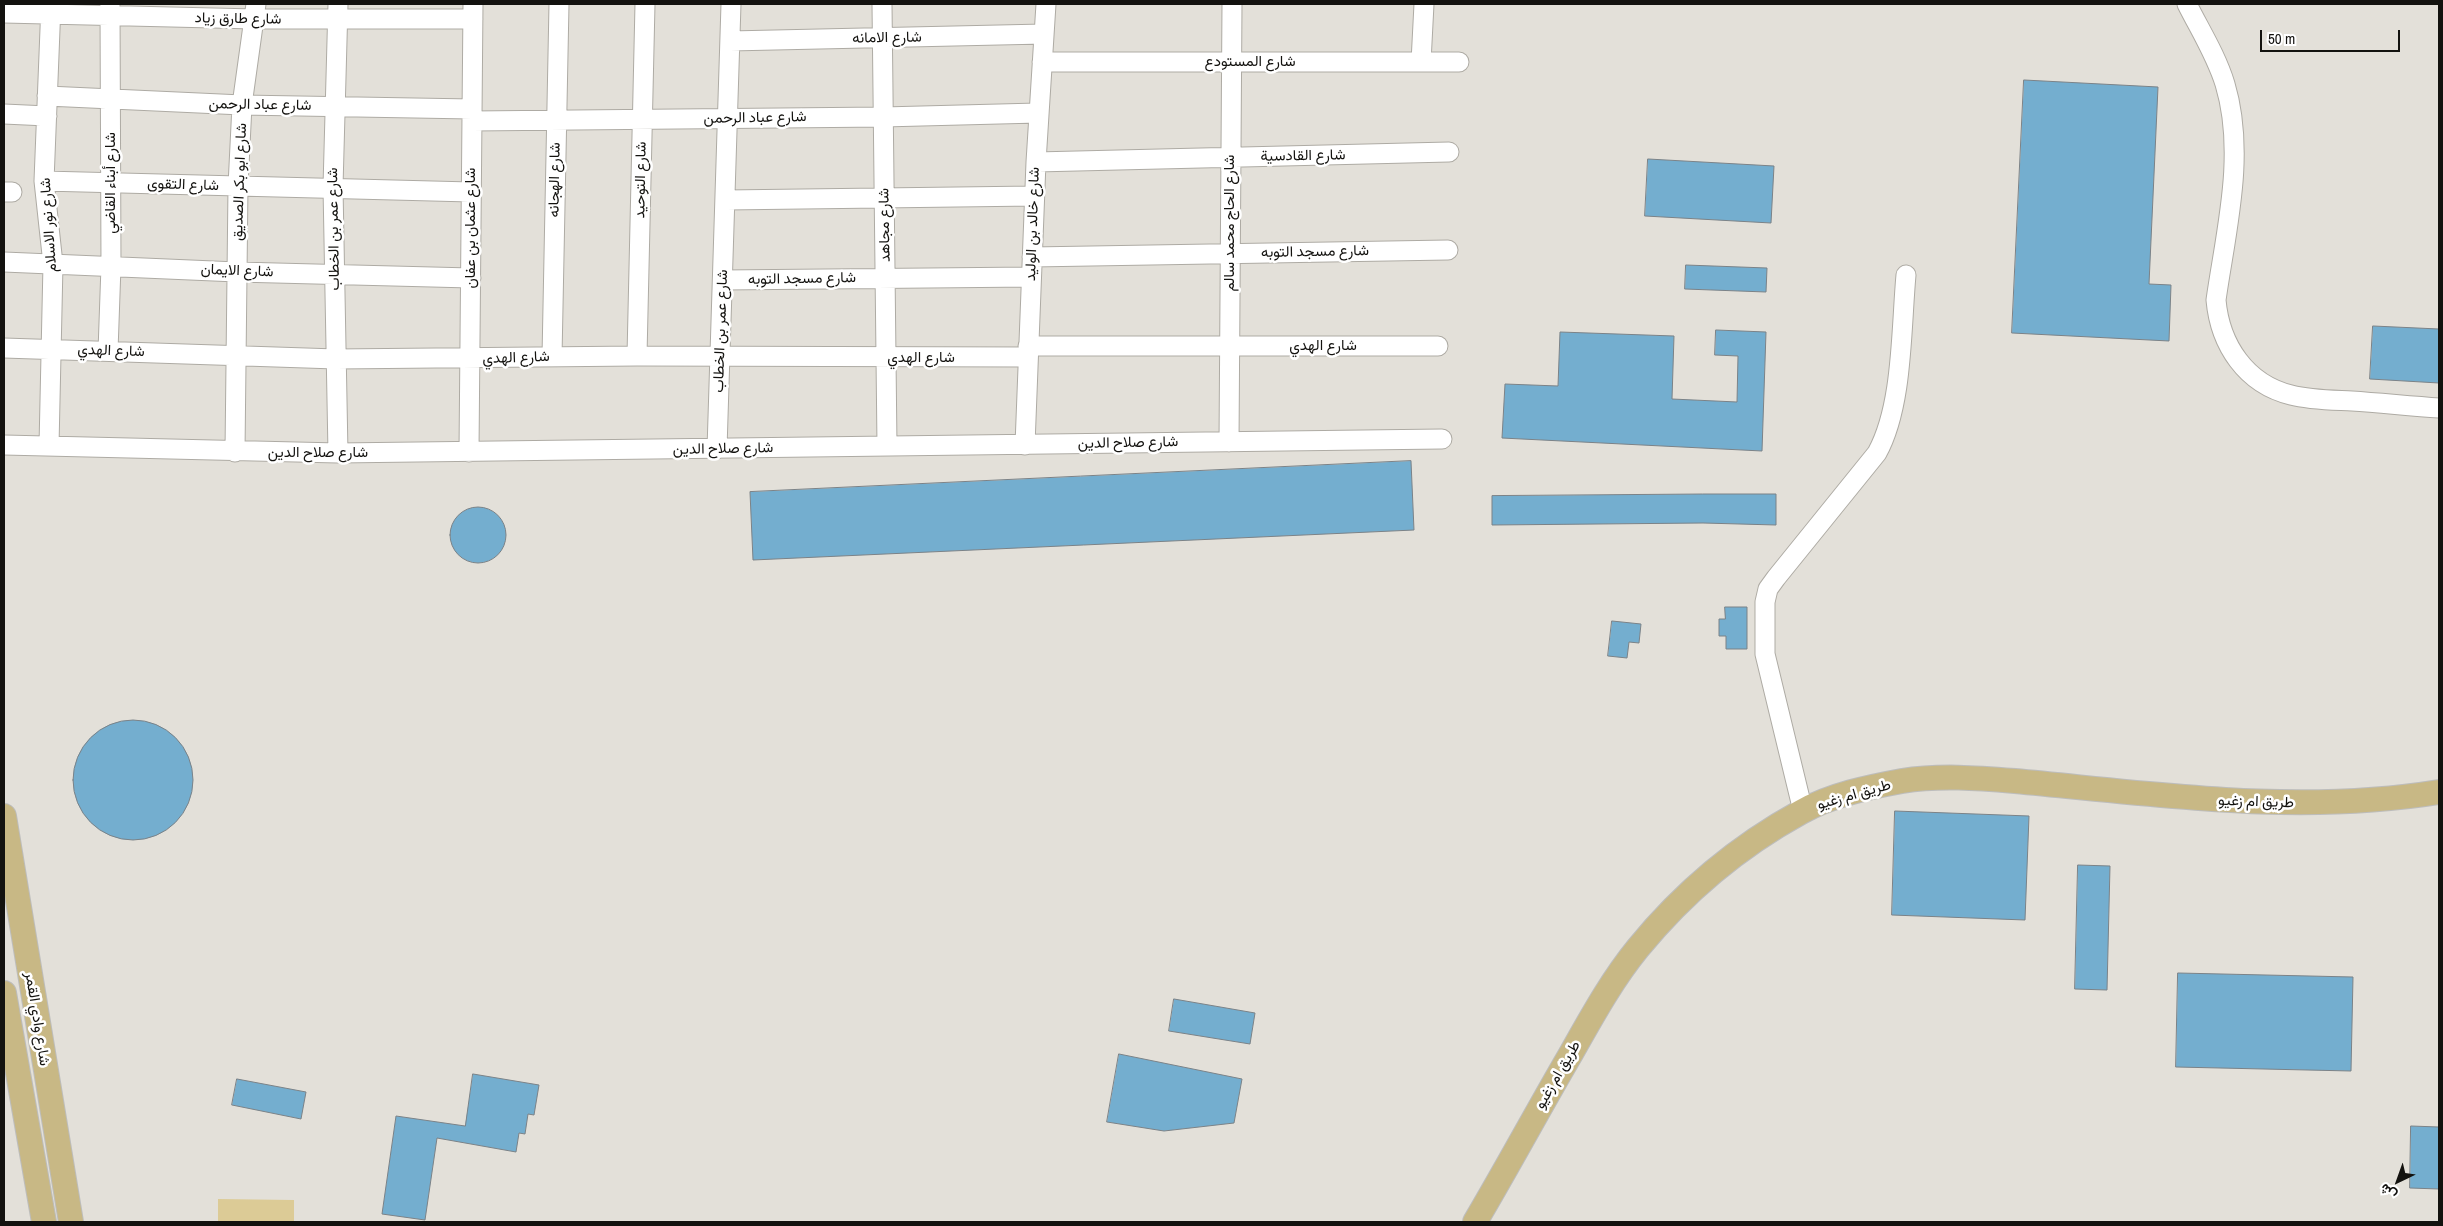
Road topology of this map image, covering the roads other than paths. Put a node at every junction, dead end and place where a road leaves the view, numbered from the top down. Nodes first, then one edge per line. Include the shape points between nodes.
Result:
1 (559, 4) edge
2 (645, 4) edge
3 (731, 4) edge
4 (882, 4) edge
5 (1046, 4) edge
6 (1232, 4) edge
7 (1424, 4) edge
8 (2187, 4) edge
9 (51, 9) edge
10 (110, 10) edge
11 (255, 12) edge
12 (337, 12) edge
13 (473, 12) edge
14 (4, 13) edge
15 (1044, 34) junction
16 (882, 38) junction
17 (730, 41) junction
18 (1042, 62) junction
19 (1232, 62) junction
20 (1421, 62) junction
21 (1459, 62) dead end
22 (47, 96) junction
23 (110, 98) junction
24 (242, 106) junction
25 (334, 106) junction
26 (1038, 113) junction
27 (4, 114) edge
28 (472, 115) junction
29 (47, 116) junction
30 (884, 117) junction
31 (727, 119) junction
32 (557, 120) junction
33 (642, 120) junction
34 (1450, 152) dead end
35 (1231, 158) junction
36 (1036, 162) junction
37 (44, 181) junction
38 (110, 183) junction
39 (238, 186) junction
40 (333, 187) junction
41 (472, 192) junction
42 (1034, 196) junction
43 (884, 198) junction
44 (726, 200) junction
45 (1448, 250) dead end
46 (1230, 254) junction
47 (1032, 257) junction
48 (4, 262) edge
49 (53, 264) junction
50 (111, 266) junction
51 (237, 272) junction
52 (334, 273) junction
53 (1906, 275) dead end
54 (1031, 277) junction
55 (471, 278) junction
56 (885, 278) junction
57 (723, 280) junction
58 (1230, 346) junction
59 (1438, 346) dead end
60 (4, 348) edge
61 (53, 349) junction
62 (108, 351) junction
63 (1028, 352) junction
64 (236, 356) junction
65 (552, 356) junction
66 (637, 356) junction
67 (720, 357) junction
68 (336, 358) junction
69 (886, 358) junction
70 (470, 359) junction
71 (2439, 408) edge
72 (1442, 439) dead end
73 (1229, 442) junction
74 (4, 445) edge
75 (1025, 445) junction
76 (49, 446) junction
77 (887, 446) junction
78 (717, 449) junction
79 (235, 452) junction
80 (469, 452) junction
81 (338, 453) junction
82 (2439, 792) edge
83 (1803, 811) junction
84 (4, 816) edge
85 (4, 993) edge
86 (44, 1222) edge
87 (71, 1222) edge
88 (1475, 1222) edge

1 - 32 street, شارع الهجانه
2 - 33 street, شارع التوحيد
3 - 17 street, شارع عمر بن الخطاب
4 - 16 street, شارع مجاهد
5 - 15 street, شارع خالد بن الوليد
6 - 19 street, شارع الحاج محمد سالم
7 - 20 street
8 - 71 street via 2218,63 2234,128 2234,170 2216,300 2228,347 2243,367 2261,382 2291,395
9 - 10 street, شارع طارق زياد
9 - 14 street, شارع طارق زياد
9 - 22 street, شارع نور الاسلام
10 - 11 street, شارع طارق زياد
10 - 23 street, شارع أبناء القاضي
11 - 12 street, شارع طارق زياد
11 - 24 street, شارع ابو بكر الصديق
12 - 13 street, شارع طارق زياد
12 - 25 street, شارع عمر بن الخطاب
13 - 28 street, شارع عثمان بن عفان
15 - 16 street, شارع الامانه
15 - 18 street, شارع خالد بن الوليد
16 - 17 street, شارع الامانه
16 - 30 street, شارع مجاهد
17 - 31 street, شارع عمر بن الخطاب
18 - 19 street, شارع المستودع
18 - 26 street, شارع خالد بن الوليد
19 - 20 street, شارع المستودع
19 - 35 street, شارع الحاج محمد سالم
20 - 21 street, شارع المستودع
22 - 23 street, شارع عباد الرحمن
22 - 29 street, شارع نور الاسلام
23 - 24 street, شارع عباد الرحمن
23 - 38 street, شارع أبناء القاضي
24 - 25 street, شارع عباد الرحمن
24 - 39 street, شارع ابو بكر الصديق
25 - 28 street, شارع عباد الرحمن
25 - 40 street, شارع عمر بن الخطاب
26 - 30 street, شارع عباد الرحمن
26 - 36 street, شارع خالد بن الوليد
27 - 29 street
28 - 32 street, شارع عباد الرحمن
28 - 41 street, شارع عثمان بن عفان
29 - 37 street, شارع نور الاسلام
30 - 31 street, شارع عباد الرحمن
30 - 43 street, شارع مجاهد
31 - 33 street, شارع عباد الرحمن
31 - 44 street, شارع عمر بن الخطاب
32 - 33 street, شارع عباد الرحمن
32 - 65 street, شارع الهجانه
33 - 66 street, شارع التوحيد
34 - 35 street, شارع القادسية
35 - 36 street, شارع القادسية
35 - 46 street, شارع الحاج محمد سالم
36 - 42 street, شارع خالد بن الوليد
37 - 38 street, شارع التقوى
37 - 49 street, شارع نور الاسلام
38 - 39 street, شارع التقوى
38 - 50 street, شارع أبناء القاضي
39 - 40 street, شارع التقوى
39 - 51 street, شارع ابو بكر الصديق
40 - 41 street, شارع التقوى
40 - 52 street, شارع عمر بن الخطاب
41 - 55 street, شارع عثمان بن عفان
42 - 43 street
42 - 47 street, شارع خالد بن الوليد
43 - 44 street
43 - 56 street, شارع مجاهد
44 - 57 street, شارع عمر بن الخطاب
45 - 46 street, شارع مسجد التوبه
46 - 47 street, شارع مسجد التوبه
46 - 58 street, شارع الحاج محمد سالم
47 - 54 street, شارع خالد بن الوليد
48 - 49 street, شارع الايمان
49 - 50 street, شارع الايمان
49 - 61 street, شارع نور الاسلام
50 - 51 street, شارع الايمان
50 - 62 street, شارع أبناء القاضي
51 - 52 street, شارع الايمان
51 - 64 street, شارع ابو بكر الصديق
52 - 55 street, شارع الايمان
52 - 68 street, شارع عمر بن الخطاب
53 - 83 street via 1894,405 1885,437 1877,453 1776,578 1768,589 1765,602 1765,654
54 - 56 street, شارع مسجد التوبه
54 - 63 street, شارع خالد بن الوليد
55 - 70 street, شارع عثمان بن عفان
56 - 57 street, شارع مسجد التوبه
56 - 69 street, شارع مجاهد
57 - 67 street, شارع عمر بن الخطاب
58 - 59 street, شارع الهدي
58 - 63 street, شارع الهدي
58 - 73 street, شارع الحاج محمد سالم
60 - 61 street, شارع الهدي
61 - 62 street, شارع الهدي
61 - 76 street, شارع نور الاسلام
62 - 64 street, شارع الهدي
63 - 69 street, شارع الهدي
63 - 75 street, شارع خالد بن الوليد
64 - 68 street, شارع الهدي
64 - 79 street, شارع ابو بكر الصديق
65 - 66 street, شارع الهدي
65 - 70 street, شارع الهدي
66 - 67 street, شارع الهدي
67 - 69 street, شارع الهدي
67 - 78 street, شارع عمر بن الخطاب
68 - 70 street, شارع الهدي
68 - 81 street, شارع عمر بن الخطاب
69 - 77 street, شارع مجاهد
70 - 80 street, شارع عثمان بن عفان
72 - 73 street, شارع صلاح الدين
73 - 75 street, شارع صلاح الدين
74 - 76 street, شارع صلاح الدين
75 - 77 street, شارع صلاح الدين
76 - 79 street, شارع صلاح الدين
77 - 78 street, شارع صلاح الدين
78 - 80 street, شارع صلاح الدين
79 - 81 street, شارع صلاح الدين
80 - 81 street, شارع صلاح الدين
82 - 83 main road, طريق ام زغيو via 2311,803 2212,801 1958,777 1905,780 1853,792
83 - 88 main road, طريق ام زغيو via 1734,854 1686,895 1637,948 1597,1008
84 - 87 main road, شارع وادي القمر
85 - 86 main road, شارع وادي القمر

